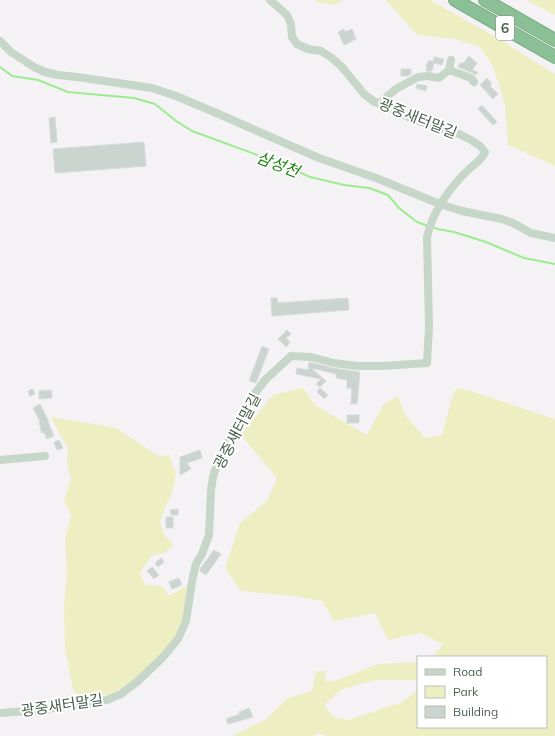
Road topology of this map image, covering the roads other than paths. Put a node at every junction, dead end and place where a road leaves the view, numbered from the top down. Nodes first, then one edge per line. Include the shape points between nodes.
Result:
1 (270, 0) edge
2 (455, 0) edge
3 (485, 0) edge
4 (555, 40) edge
5 (0, 41) edge
6 (555, 57) edge
7 (451, 60) dead end
8 (449, 70) junction
9 (474, 82) dead end
10 (380, 104) junction
11 (439, 207) junction
12 (555, 238) edge
13 (45, 456) dead end
14 (0, 460) edge
15 (0, 713) edge

1 - 10 street, 광중새터말길 via 286,15 291,24 292,37 297,44 321,51 332,58 364,94
2 - 6 highway, 6
3 - 4 highway, 6
5 - 11 street via 11,52 45,72 152,88 176,96 319,158 376,178
7 - 8 street
8 - 9 street via 471,78
8 - 10 street via 439,78 418,77
10 - 11 street, 광중새터말길 via 415,120 459,134 480,146 485,152 484,156 453,186
11 - 12 street via 502,219 531,233
11 - 15 street, 광중새터말길 via 427,237 427,363 357,366 291,356 265,380 253,396 218,461 211,490 209,535 196,564 186,621 178,638 163,657 127,690 107,700 42,710
13 - 14 street

